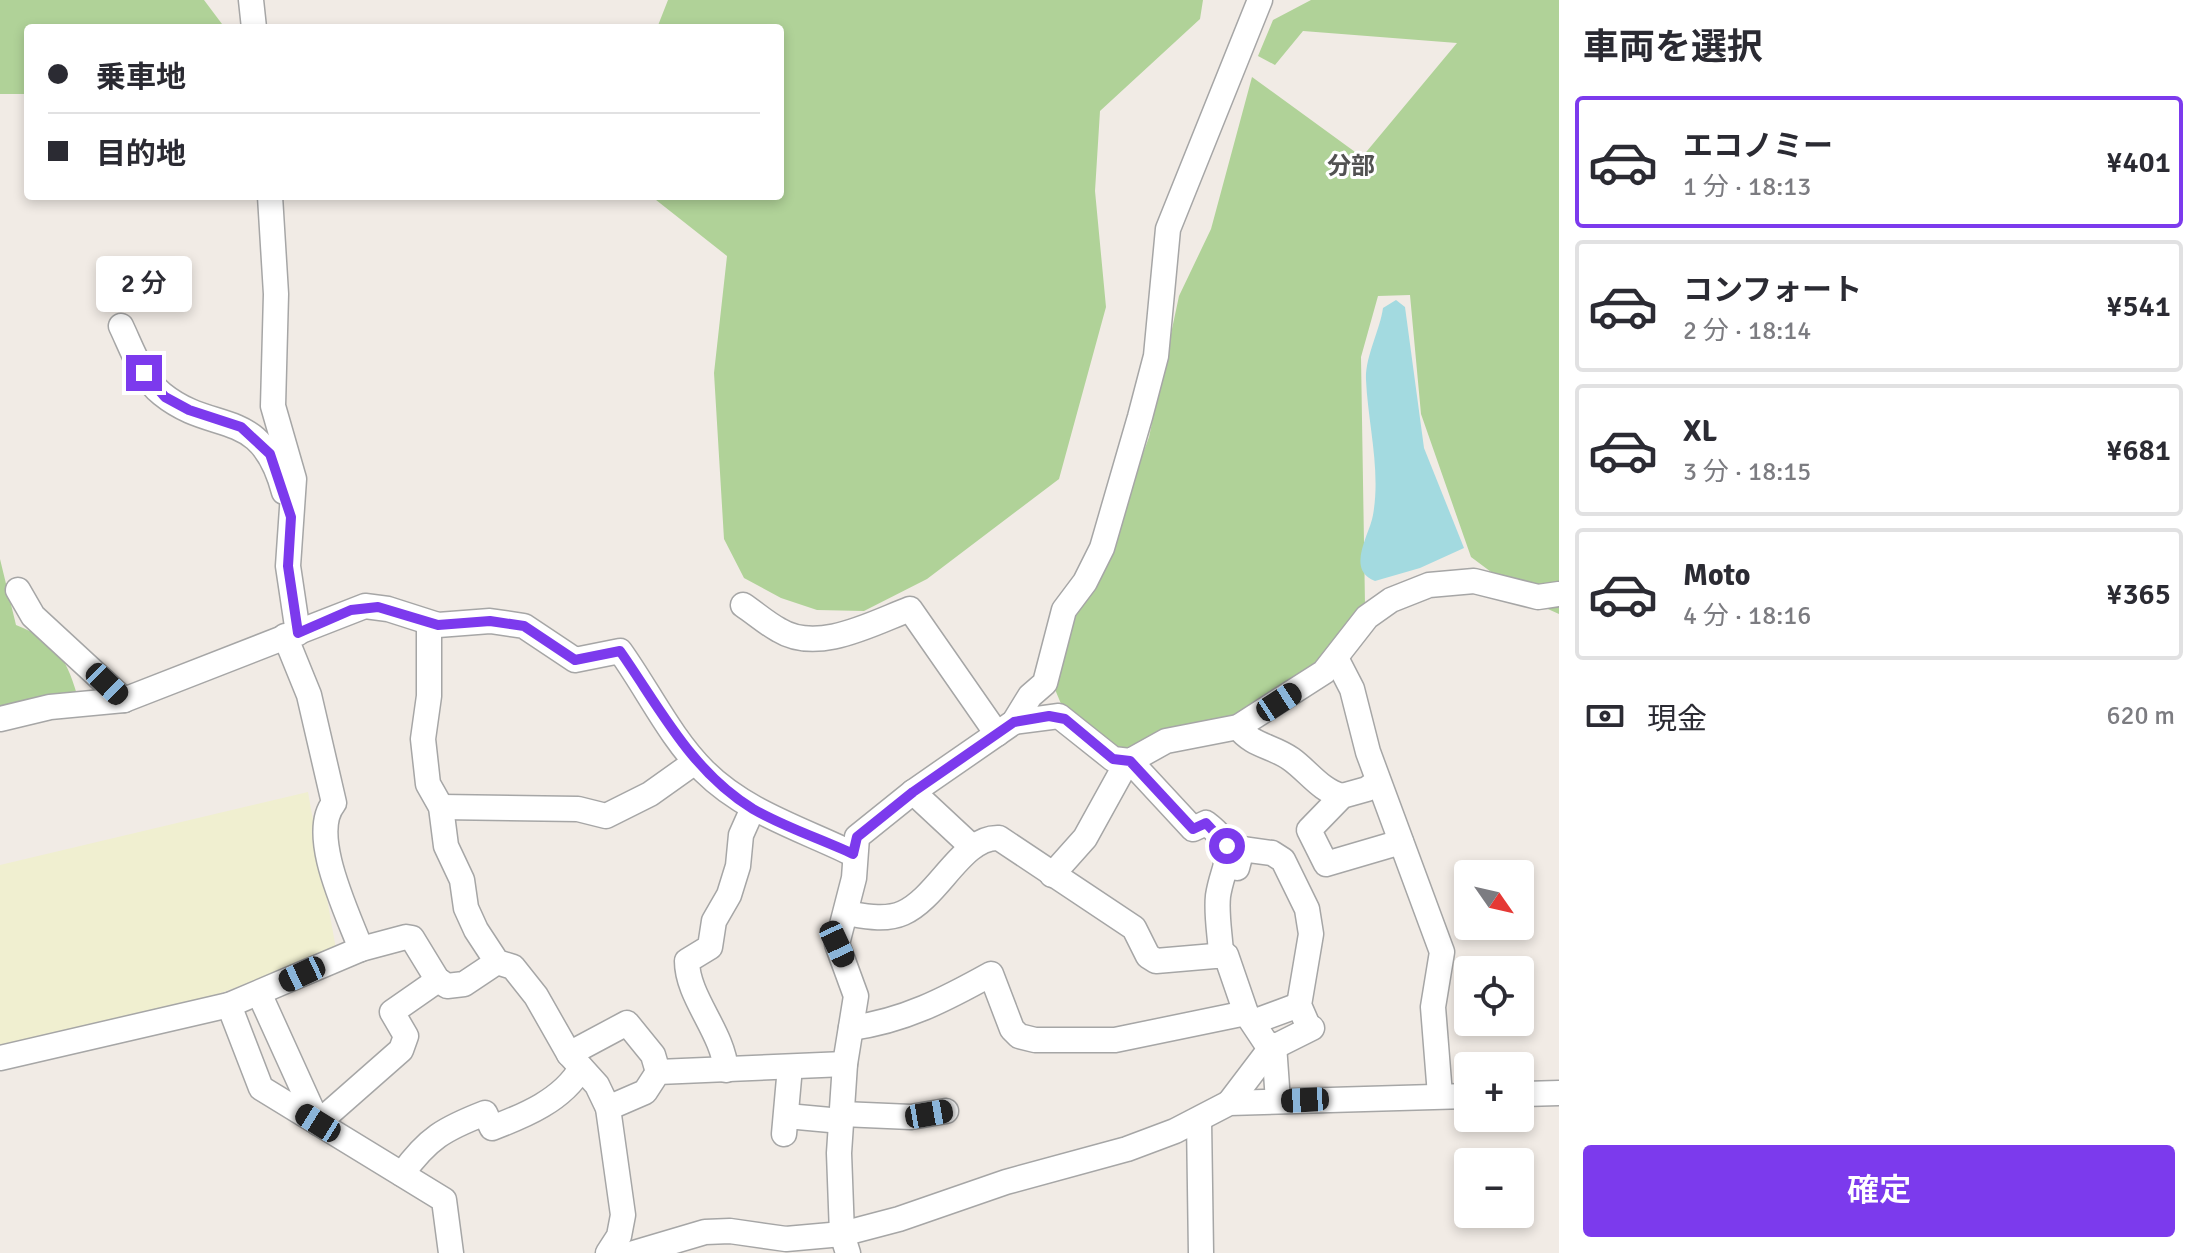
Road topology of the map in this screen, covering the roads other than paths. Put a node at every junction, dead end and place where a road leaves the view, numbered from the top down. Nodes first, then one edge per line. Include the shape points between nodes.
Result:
1 (251, 0) edge
2 (1260, 0) edge
3 (254, 24) edge
4 (270, 200) edge
5 (121, 326) dead end
6 (291, 517) junction
7 (18, 590) dead end
8 (1559, 594) edge
9 (743, 605) dead end
10 (429, 623) junction
11 (292, 634) junction
12 (1336, 658) junction
13 (124, 700) junction
14 (0, 719) edge
15 (1238, 727) junction
16 (1006, 728) junction
17 (695, 762) junction
18 (1128, 762) junction
19 (1378, 781) junction
20 (913, 792) junction
21 (1342, 796) junction
22 (441, 807) junction
23 (753, 808) junction
24 (1401, 842) junction
25 (1316, 845) junction
26 (971, 846) junction
27 (853, 854) junction
28 (1237, 868) dead end
29 (1290, 871) junction
30 (1052, 875) junction
31 (846, 913) junction
32 (361, 949) junction
33 (1221, 953) junction
34 (497, 962) junction
35 (438, 980) junction
36 (259, 993) junction
37 (229, 1005) junction
38 (1299, 1005) junction
39 (1250, 1018) junction
40 (851, 1028) junction
41 (1272, 1047) junction
42 (0, 1058) edge
43 (575, 1061) junction
44 (845, 1064) junction
45 (790, 1067) junction
46 (726, 1070) junction
47 (658, 1072) junction
48 (1559, 1093) edge
49 (1534, 1094) edge
50 (1440, 1095) junction
51 (1454, 1096) edge
52 (1278, 1101) junction
53 (1229, 1103) junction
54 (608, 1108) junction
55 (946, 1111) dead end
56 (841, 1118) junction
57 (1199, 1120) junction
58 (318, 1123) junction
59 (402, 1174) junction
60 (845, 1244) edge
61 (451, 1253) edge
62 (608, 1253) edge
63 (634, 1253) edge
64 (1201, 1253) edge

1 - 3 street
2 - 16 street via 1168,229 1156,356 1102,548 1064,610 1045,683
4 - 6 street via 276,294 273,406 292,465
5 - 6 street via 150,382 165,397 241,427 262,444 273,460
6 - 11 street
7 - 13 street via 33,616
8 - 12 street via 1538,597 1474,581 1429,585 1391,600 1367,617
9 - 16 street via 779,630 816,638 910,609
10 - 11 street via 365,606
10 - 17 street via 524,626 575,660 620,651
10 - 22 street via 423,764
11 - 13 street
11 - 32 street via 334,803 324,831 332,869
12 - 15 street via 1310,682
12 - 19 street via 1352,689
13 - 14 street via 50,707
15 - 18 street via 1166,741
15 - 21 street via 1257,745 1290,758
16 - 18 street via 1059,716 1113,759
16 - 20 street
17 - 22 street via 650,794 606,816 578,809
17 - 23 street
18 - 30 street via 1085,838
18 - 33 street via 1193,829 1206,823 1225,842 1229,865 1218,897
19 - 21 street
19 - 24 street
20 - 26 street
20 - 27 street via 857,837
21 - 25 street via 1309,828
22 - 34 street via 446,846 462,880 466,908
23 - 27 street
23 - 46 street via 710,947 690,956 686,965 717,1035
24 - 25 street via 1326,864
24 - 50 street via 1442,952 1433,1007
25 - 29 street
26 - 30 street via 999,838
26 - 31 street via 932,893 902,914
27 - 31 street
28 - 29 street via 1242,849 1272,853
29 - 38 street via 1311,934
30 - 33 street via 1134,928 1156,961 1199,960
31 - 40 street via 837,944 856,996
32 - 35 street via 412,938
32 - 36 street
33 - 39 street via 1231,963
34 - 35 street via 464,984 447,986
34 - 43 street via 521,975
35 - 58 street via 392,1012 407,1039 401,1050
36 - 37 street
36 - 58 street
37 - 42 street
37 - 58 street via 261,1088
38 - 39 street
38 - 41 street via 1310,1028
39 - 40 street via 1115,1040 1035,1040 1012,1029 991,974 936,1005
39 - 41 street
40 - 44 street
41 - 52 street
41 - 53 street
43 - 47 street via 627,1023 653,1055
43 - 54 street via 597,1085
43 - 59 street via 545,1104 492,1128 485,1113 445,1129 423,1145
44 - 45 street
44 - 56 street
45 - 46 street
45 - 56 street via 785,1125
46 - 47 street
47 - 54 street via 645,1092
48 - 49 street
50 - 51 street
50 - 52 street
52 - 53 street
53 - 57 street
54 - 62 street via 623,1215
55 - 56 street
56 - 60 street via 838,1183
57 - 60 street via 1127,1149 1006,1182
57 - 64 street
58 - 59 street
59 - 61 street via 444,1200
60 - 63 street via 705,1232

